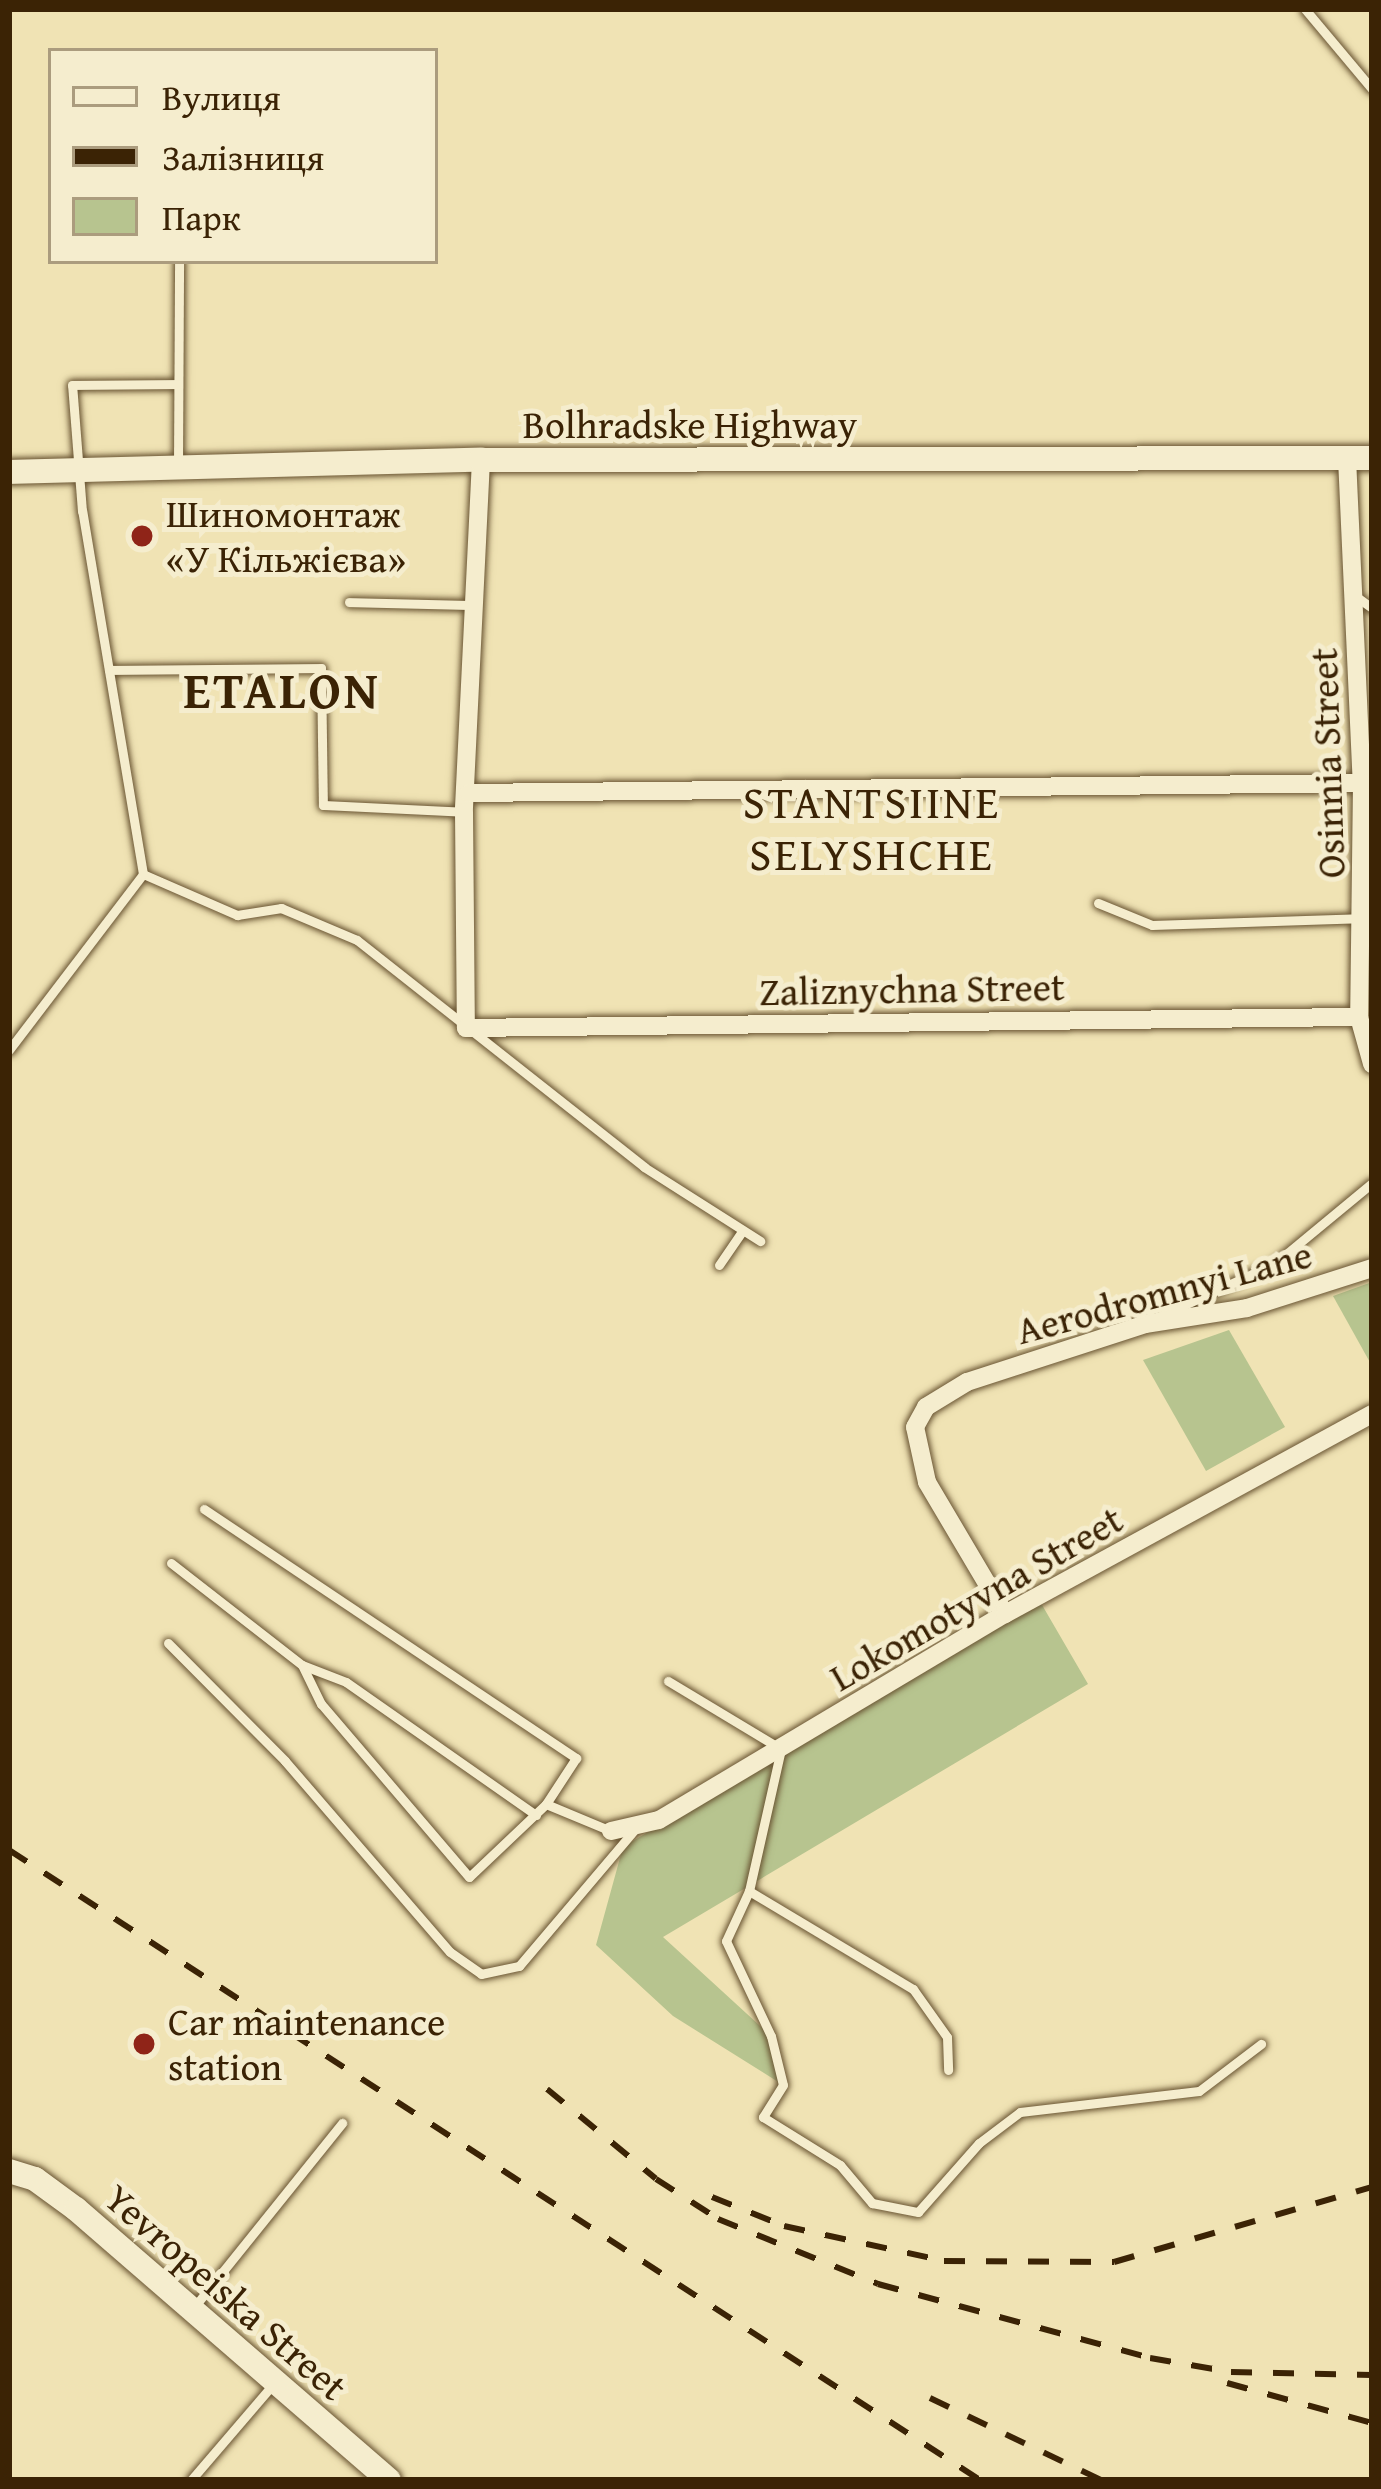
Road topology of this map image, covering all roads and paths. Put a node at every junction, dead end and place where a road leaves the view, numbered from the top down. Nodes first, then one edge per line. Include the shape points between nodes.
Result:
1 (1305, 9) edge
2 (1372, 89) edge
3 (179, 264) edge
4 (178, 384) junction
5 (1360, 458) edge
6 (482, 460) junction
7 (178, 466) junction
8 (78, 471) junction
9 (9, 472) edge
10 (1354, 595) junction
11 (349, 602) dead end
12 (476, 605) junction
13 (1372, 608) edge
14 (109, 670) junction
15 (1362, 783) junction
16 (467, 803) junction
17 (1367, 812) edge
18 (143, 874) junction
19 (1098, 904) dead end
20 (1365, 918) junction
21 (1359, 1017) junction
22 (466, 1028) junction
23 (9, 1050) edge
24 (1372, 1064) edge
25 (1372, 1184) edge
26 (743, 1230) junction
27 (760, 1240) dead end
28 (719, 1265) dead end
29 (1372, 1268) edge
30 (1145, 1324) junction
31 (1372, 1414) edge
32 (204, 1509) dead end
33 (171, 1563) dead end
34 (1005, 1614) junction
35 (168, 1643) dead end
36 (302, 1665) junction
37 (668, 1681) dead end
38 (781, 1749) junction
39 (546, 1804) junction
40 (536, 1815) junction
41 (636, 1827) junction
42 (611, 1831) joint
43 (749, 1891) junction
44 (1261, 2044) dead end
45 (948, 2070) dead end
46 (342, 2123) dead end
47 (9, 2171) edge
48 (191, 2310) junction
49 (275, 2382) junction
50 (191, 2480) edge
51 (389, 2480) edge

1 - 2 lane
3 - 4 lane
4 - 7 lane
4 - 8 lane via 72,385
5 - 6 main road, Bolhradske Highway
5 - 10 street, Osinnia Street
6 - 7 main road, Bolhradske Highway
6 - 12 street
7 - 8 main road, Bolhradske Highway
8 - 9 main road, Bolhradske Highway
8 - 14 lane
10 - 13 lane
10 - 15 street, Osinnia Street
11 - 12 lane
12 - 16 street
14 - 16 lane via 321,668 323,805
14 - 18 lane
15 - 16 street
15 - 17 street, Osinnia Street
16 - 22 street
17 - 20 street, Osinnia Street
18 - 22 lane via 237,915 281,908 357,940 423,985
18 - 23 lane
19 - 20 lane via 1152,925
20 - 21 street, Osinnia Street
21 - 22 street, Zaliznychna Street
21 - 24 street, Osinnia Street
22 - 26 lane via 644,1167
25 - 30 lane via 1274,1264
26 - 27 lane
26 - 28 lane
29 - 30 street, Aerodromnyi Lane via 1247,1307
30 - 34 street, Aerodromnyi Lane via 967,1382 926,1408 915,1427 940,1512
31 - 34 street, Lokomotyvna Street
32 - 39 lane via 575,1758
33 - 36 lane
34 - 38 street, Lokomotyvna Street
35 - 41 lane via 285,1761 450,1952 481,1974 519,1966
36 - 40 lane via 346,1682
36 - 40 lane via 321,1704 469,1877
37 - 38 lane
38 - 41 street, Lokomotyvna Street
38 - 43 lane
39 - 40 lane
39 - 42 lane
41 - 42 street, Lokomotyvna Street
43 - 44 lane via 726,1941 771,2036 783,2085 763,2117 840,2165 872,2203 918,2212 1020,2111 1199,2090
43 - 45 lane via 913,1989 947,2037
46 - 48 lane
47 - 48 main road, Yevropeiska Street via 35,2179 76,2210
48 - 49 main road, Yevropeiska Street
49 - 50 lane
49 - 51 main road, Yevropeiska Street

